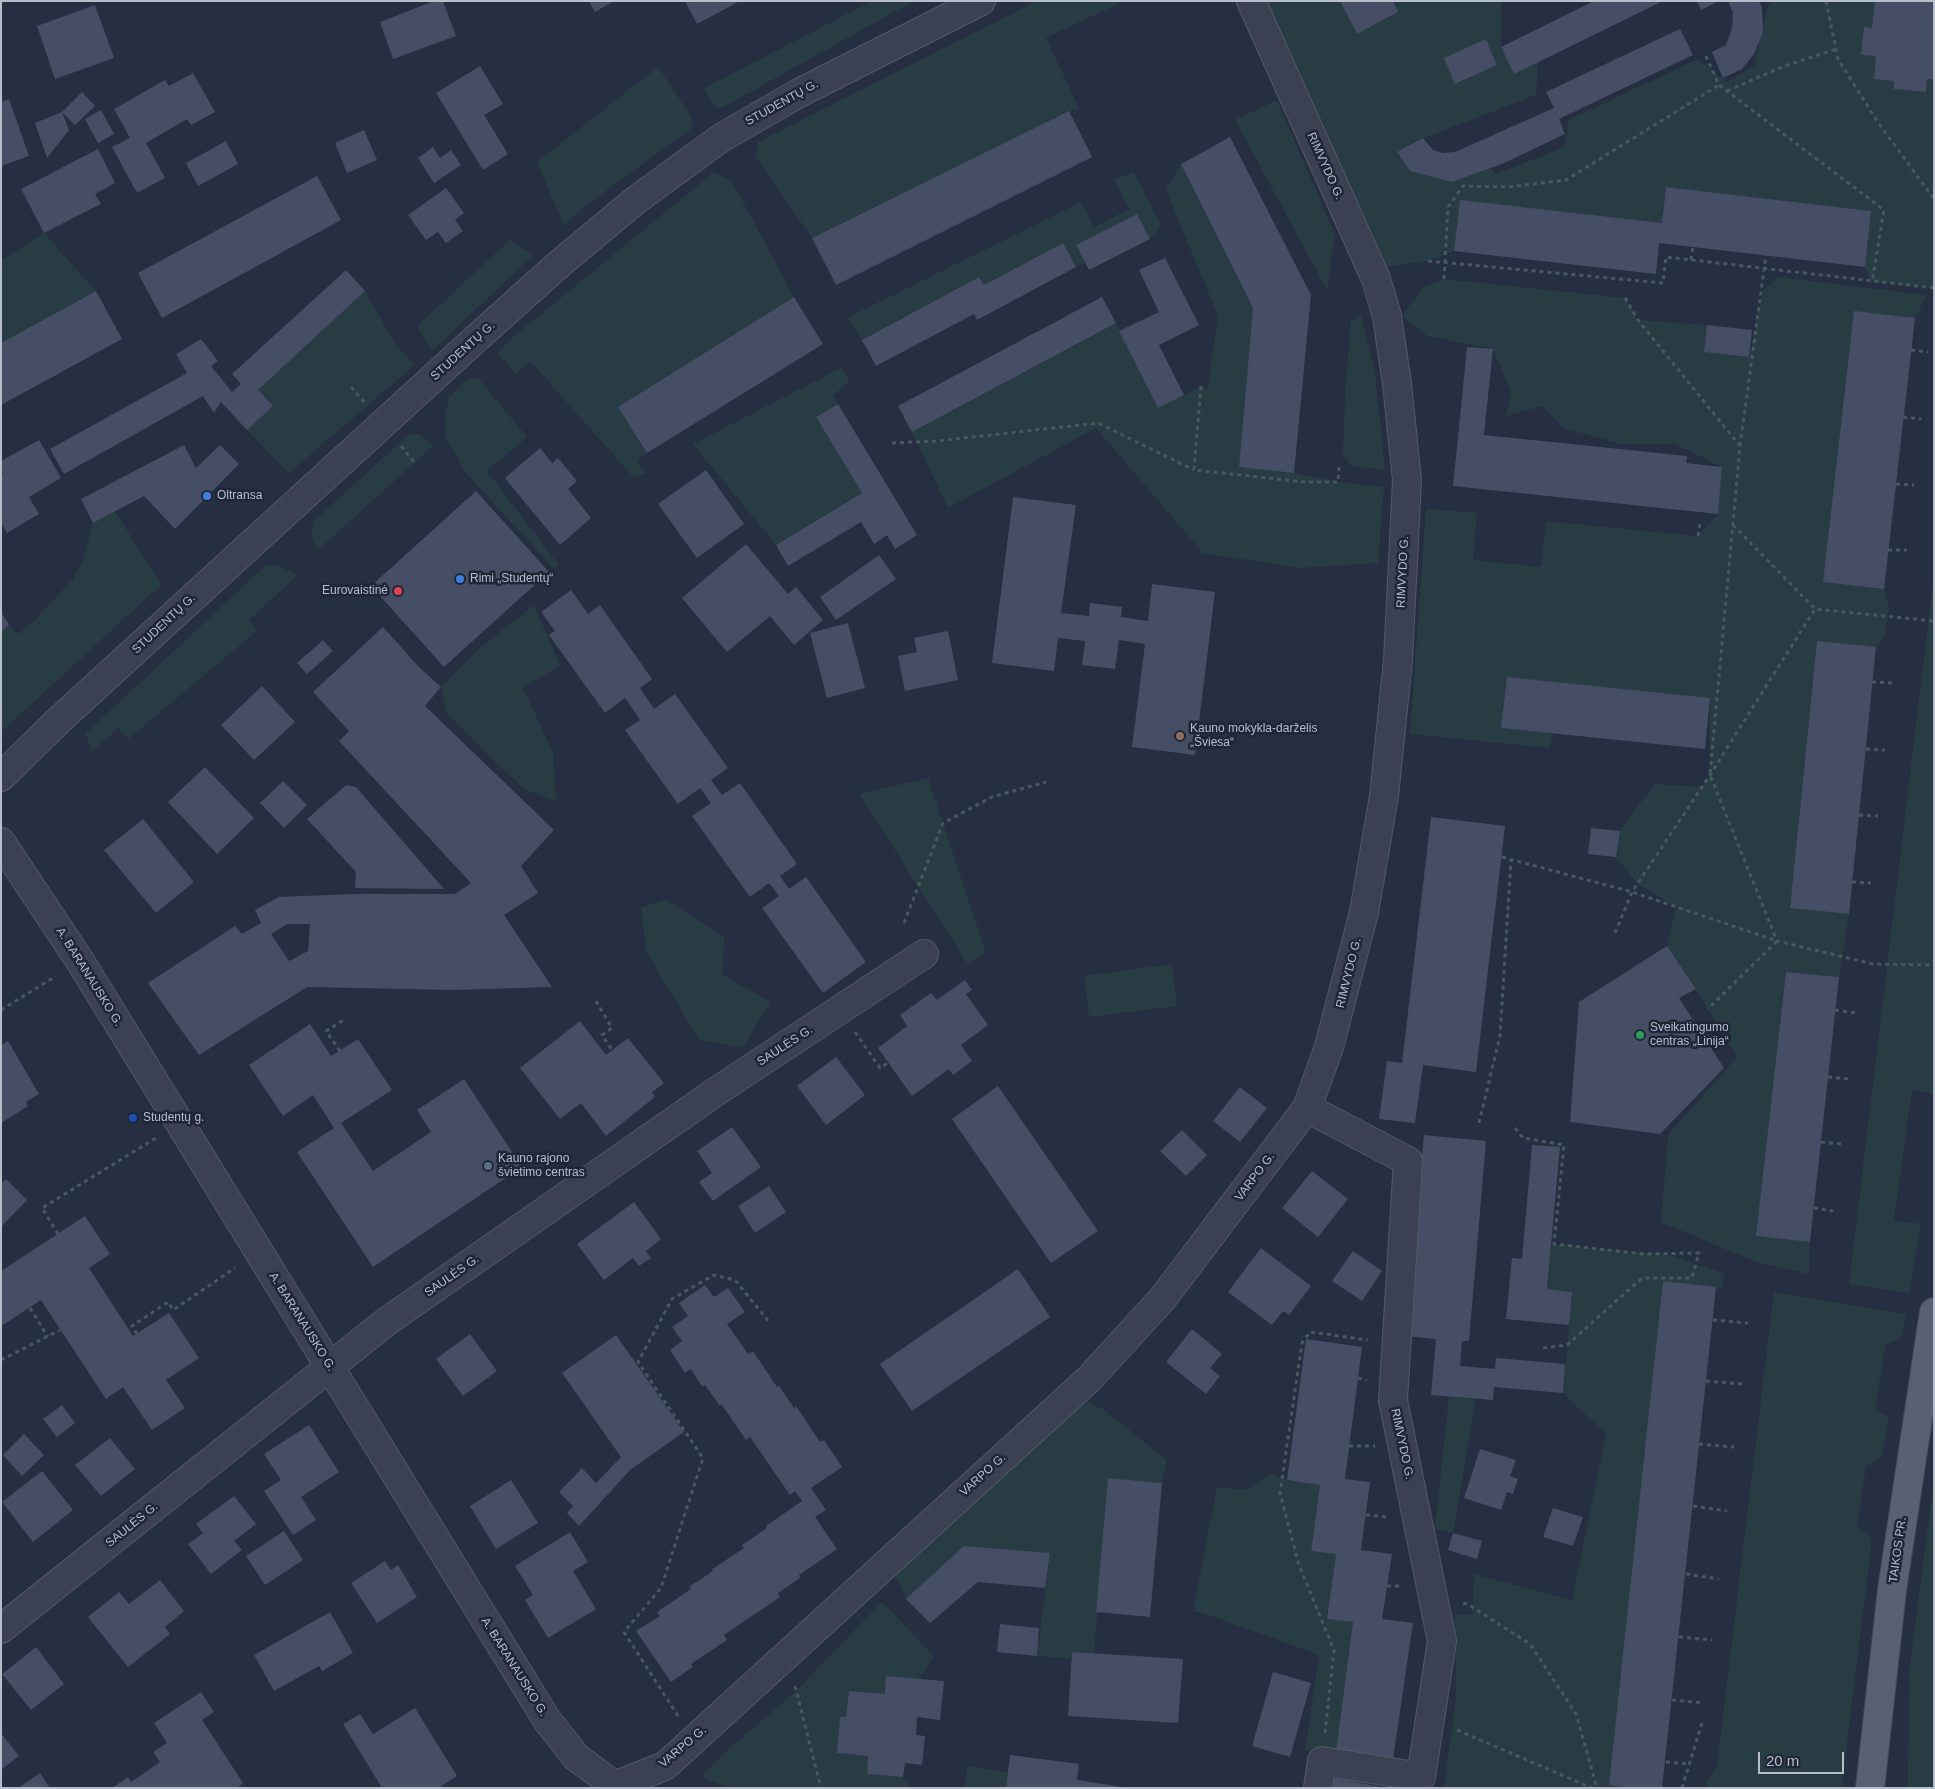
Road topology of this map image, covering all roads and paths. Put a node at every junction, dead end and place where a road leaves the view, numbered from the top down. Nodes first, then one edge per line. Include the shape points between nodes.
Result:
1 (981, 1) edge
2 (1251, 1) edge
3 (1826, 1) edge
4 (1836, 49) junction
5 (1706, 56) dead end
6 (1719, 85) junction
7 (1727, 92) junction
8 (1934, 199) edge
9 (1694, 247) dead end
10 (1766, 255) dead end
11 (1691, 260) junction
12 (1428, 261) dead end
13 (1445, 263) junction
14 (1763, 268) junction
15 (1444, 279) dead end
16 (1872, 282) junction
17 (1934, 288) edge
18 (1625, 298) dead end
19 (1911, 350) dead end
20 (1928, 352) dead end
21 (1201, 386) dead end
22 (1903, 417) dead end
23 (1921, 419) dead end
24 (892, 443) dead end
25 (1740, 446) junction
26 (1339, 467) dead end
27 (1194, 470) junction
28 (1896, 484) dead end
29 (1914, 485) dead end
30 (1700, 524) dead end
31 (1734, 526) junction
32 (1698, 536) dead end
33 (1888, 550) dead end
34 (1907, 550) dead end
35 (1815, 609) junction
36 (1934, 621) edge
37 (1872, 682) dead end
38 (1893, 683) dead end
39 (1866, 749) dead end
40 (1886, 750) dead end
41 (1710, 775) junction
42 (1, 777) edge
43 (1046, 782) dead end
44 (1859, 815) dead end
45 (1878, 816) dead end
46 (1, 842) edge
47 (1502, 857) dead end
48 (1511, 860) junction
49 (1852, 882) dead end
50 (1871, 883) dead end
51 (1632, 892) junction
52 (904, 924) dead end
53 (1615, 933) dead end
54 (1777, 941) junction
55 (924, 954) dead end
56 (80, 962) junction
57 (1934, 966) edge
58 (596, 1001) dead end
59 (1708, 1009) dead end
60 (1, 1010) edge
61 (840, 1010) junction
62 (1836, 1010) dead end
63 (1856, 1013) dead end
64 (344, 1020) dead end
65 (612, 1050) dead end
66 (340, 1051) dead end
67 (889, 1062) dead end
68 (1828, 1077) dead end
69 (1848, 1079) dead end
70 (1307, 1108) junction
71 (1479, 1123) dead end
72 (180, 1124) junction
73 (1515, 1128) dead end
74 (1821, 1142) dead end
75 (1841, 1144) dead end
76 (1814, 1208) dead end
77 (1833, 1211) dead end
78 (58, 1234) dead end
79 (259, 1253) junction
80 (30, 1308) dead end
81 (1934, 1312) edge
82 (1713, 1320) dead end
83 (769, 1322) dead end
84 (1748, 1323) dead end
85 (60, 1330) dead end
86 (137, 1334) dead end
87 (48, 1337) junction
88 (1396, 1343) junction
89 (1543, 1348) dead end
90 (1, 1360) edge
91 (329, 1366) junction
92 (1706, 1381) dead end
93 (1742, 1384) dead end
94 (1700, 1444) dead end
95 (1734, 1447) dead end
96 (1693, 1506) dead end
97 (1727, 1511) dead end
98 (1366, 1515) dead end
99 (1392, 1517) dead end
100 (1686, 1574) dead end
101 (1719, 1578) dead end
102 (1433, 1596) junction
103 (1, 1629) edge
104 (1679, 1637) dead end
105 (1712, 1640) dead end
106 (787, 1654) junction
107 (1672, 1700) dead end
108 (1704, 1703) dead end
109 (1702, 1723) dead end
110 (1429, 1724) junction
111 (693, 1739) junction
112 (1322, 1761) junction
113 (1666, 1762) dead end
114 (1690, 1764) junction
115 (1869, 1786) edge
116 (614, 1787) edge
117 (821, 1788) edge
118 (1318, 1788) edge
119 (1592, 1788) edge
120 (1597, 1788) edge
121 (1682, 1788) edge

1 - 42 street, STUDENTŲ G. via 799,92 720,138 636,200 558,265 293,505
2 - 70 street, RIMVYDO G. via 1376,279 1388,326 1397,384 1407,480 1398,660 1384,796 1364,912 1329,1047
3 - 4 path
4 - 7 path via 1782,67
4 - 8 path via 1838,59 1877,121
5 - 6 path
6 - 7 path
6 - 13 path via 1566,180 1509,188 1463,186 1448,207
7 - 16 path via 1884,210
9 - 11 path
10 - 14 path
11 - 13 path via 1666,257 1663,284
11 - 14 path
12 - 13 path
13 - 15 path
14 - 16 path
14 - 25 path
16 - 17 path
18 - 25 path via 1638,320
19 - 20 path
21 - 27 path
22 - 23 path
24 - 27 path via 1098,424
25 - 31 path
26 - 27 path via 1338,482 1305,482
28 - 29 path
30 - 32 path
31 - 35 path
31 - 41 path
33 - 34 path
35 - 36 path
35 - 41 path
37 - 38 path
39 - 40 path
41 - 51 path
41 - 54 path
43 - 52 path via 992,797 943,823
44 - 45 path
46 - 56 street, A. BARANAUSKO G.
47 - 48 path
48 - 51 path
48 - 71 path via 1500,1036
49 - 50 path
51 - 53 path
51 - 54 path
54 - 57 path via 1873,964
54 - 59 path
55 - 61 street, SAULĖS G.
56 - 60 path
56 - 72 street, A. BARANAUSKO G.
58 - 65 path via 612,1028 602,1035
61 - 67 path via 880,1068
61 - 91 street, SAULĖS G. via 706,1098 386,1322
62 - 63 path
64 - 66 path via 326,1031
68 - 69 path
70 - 88 street, RIMVYDO G. via 1408,1161
70 - 106 street, VARPO G. via 1163,1298 1089,1379
72 - 78 path via 42,1208
72 - 79 street, A. BARANAUSKO G.
73 - 89 path via 1523,1138 1564,1145 1554,1244 1644,1254 1699,1253 1692,1278 1642,1278 1567,1345
74 - 75 path
76 - 77 path
79 - 86 path via 173,1310 168,1302 132,1326
79 - 91 street, A. BARANAUSKO G.
80 - 87 path
81 - 115 main road, TAIKOS PR. via 1892,1590
82 - 84 path
83 - 111 path via 736,1280 714,1276 672,1299 638,1362 703,1458 660,1588 624,1632
85 - 87 path
87 - 90 path
88 - 102 street, RIMVYDO G. via 1393,1400
88 - 112 path via 1310,1332 1302,1343 1280,1493 1299,1565 1334,1650
91 - 103 street, SAULĖS G.
91 - 116 street, A. BARANAUSKO G. via 546,1720 576,1757
92 - 93 path
94 - 95 path
96 - 97 path
98 - 99 path
100 - 101 path
102 - 110 street, RIMVYDO G. via 1442,1641
102 - 120 path via 1469,1605 1530,1644 1576,1714
104 - 105 path
106 - 111 street, VARPO G.
106 - 117 path
107 - 108 path
109 - 114 path
110 - 112 street, RIMVYDO G. via 1421,1777
110 - 119 path via 1455,1730
111 - 116 street, VARPO G. via 665,1766
112 - 118 street
113 - 114 path
114 - 121 path

